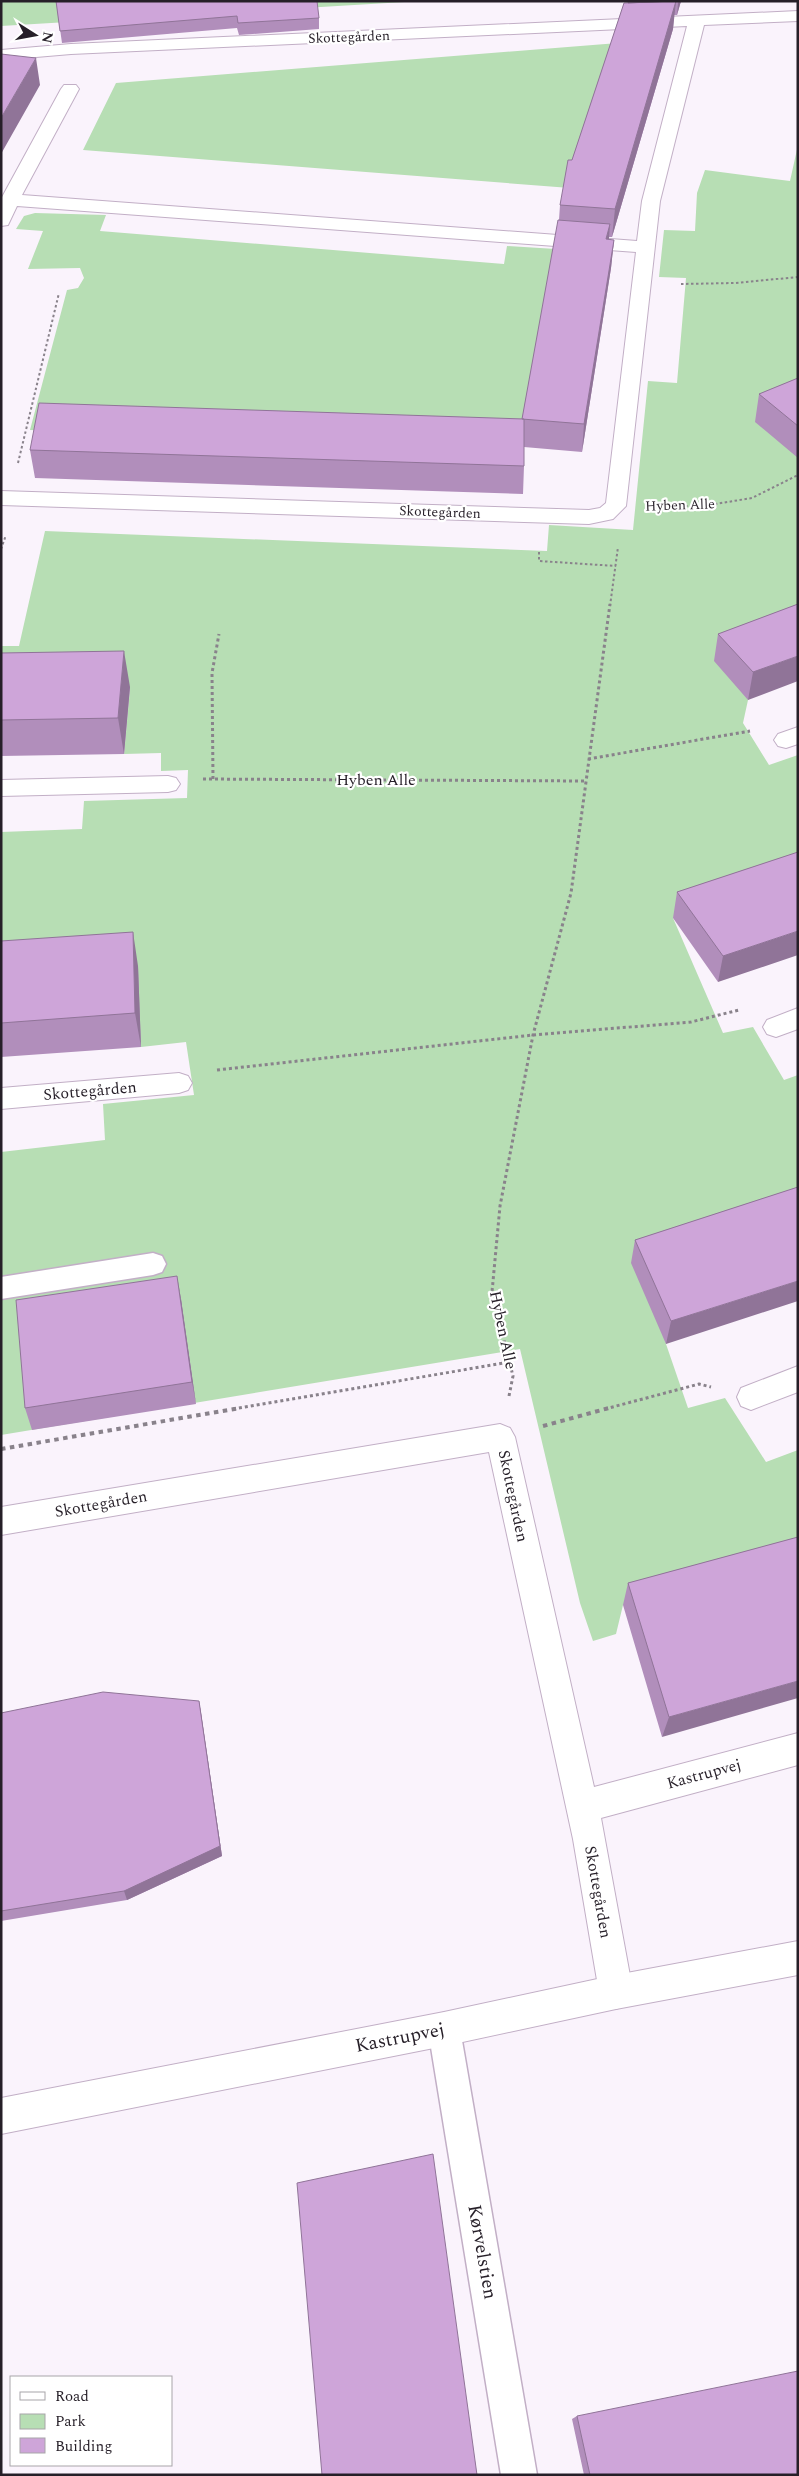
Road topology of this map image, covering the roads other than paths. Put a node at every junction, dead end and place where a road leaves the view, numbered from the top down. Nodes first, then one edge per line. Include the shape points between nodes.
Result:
1 (798, 16) edge
2 (697, 22) junction
3 (1, 55) edge
4 (70, 88) dead end
5 (10, 200) junction
6 (1, 221) edge
7 (645, 247) junction
8 (6, 498) edge
9 (168, 784) road end
10 (1, 788) edge
11 (180, 1083) road end
12 (1, 1099) edge
13 (153, 1264) dead end
14 (1, 1288) edge
15 (798, 1379) edge
16 (751, 1397) road end
17 (1, 1521) edge
18 (798, 1748) edge
19 (581, 1807) junction
20 (798, 1958) edge
21 (616, 1992) junction
22 (444, 2029) junction
23 (1, 2116) edge
24 (519, 2475) edge

1 - 2 street, Skottegården
2 - 3 street, Skottegården via 71,49
2 - 7 street via 651,201
4 - 5 street
5 - 6 street
5 - 7 street
7 - 8 street, Skottegården via 611,510 589,517
9 - 10 street
11 - 12 street, Skottegården
13 - 14 lane
15 - 16 street
17 - 19 street, Skottegården via 500,1437
18 - 19 street, Kastrupvej
19 - 21 street, Skottegården
20 - 21 street, Kastrupvej
21 - 22 street, Kastrupvej
22 - 23 street, Kastrupvej
22 - 24 lane, Kørvelstien

